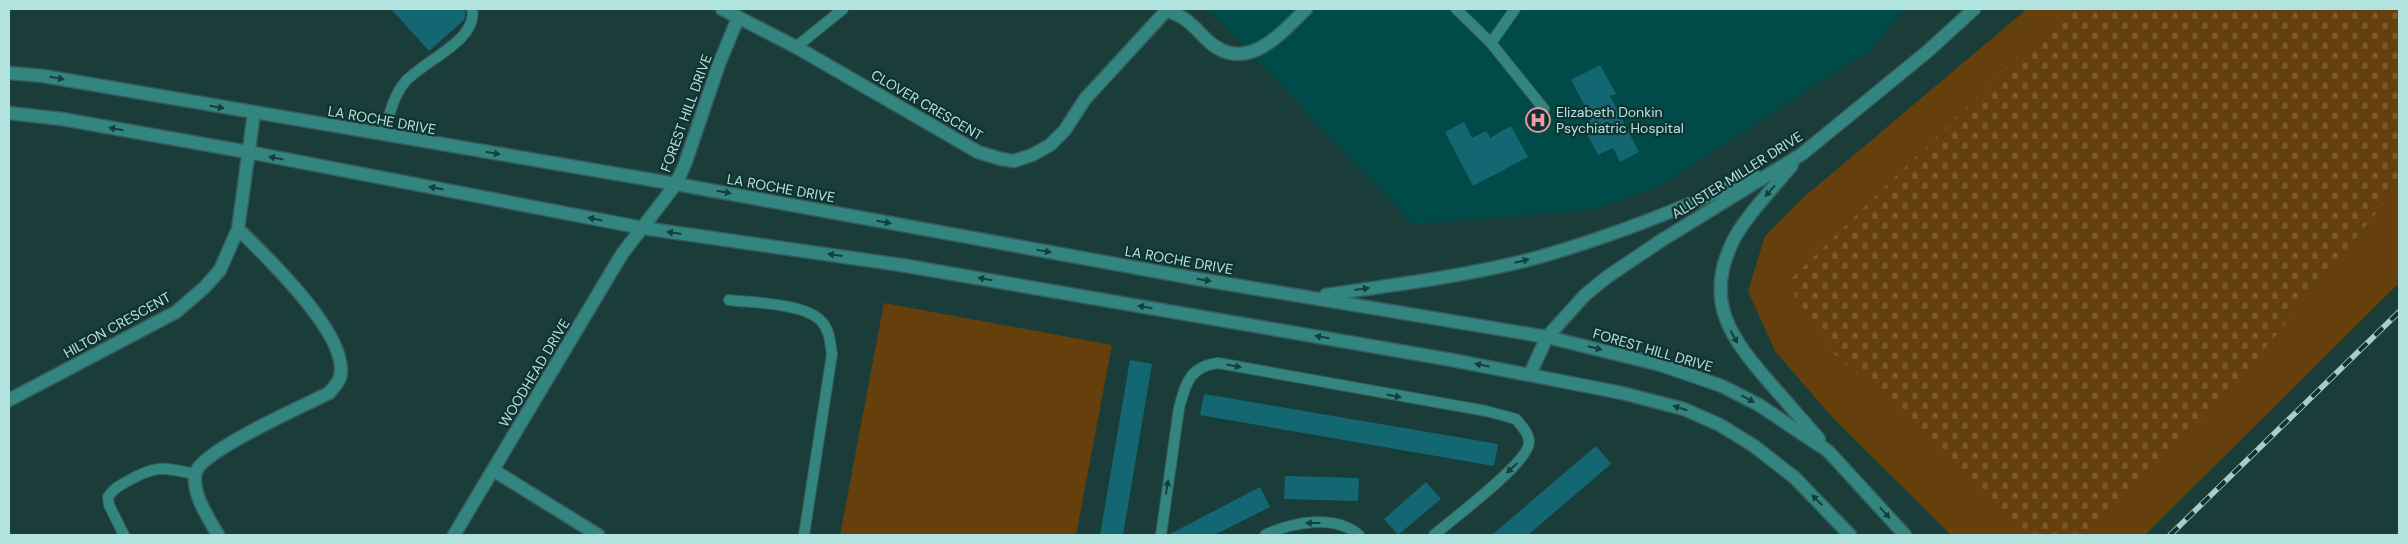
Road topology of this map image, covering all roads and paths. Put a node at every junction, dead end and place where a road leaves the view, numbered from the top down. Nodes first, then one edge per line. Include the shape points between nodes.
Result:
1 (472, 9) edge
2 (722, 9) edge
3 (842, 9) edge
4 (1306, 9) edge
5 (1456, 9) edge
6 (1515, 9) edge
7 (1974, 9) edge
8 (1166, 10) edge
9 (738, 18) junction
10 (1491, 43) junction
11 (796, 47) junction
12 (9, 72) edge
13 (1544, 109) dead end
14 (9, 113) edge
15 (254, 113) junction
16 (383, 135) junction
17 (248, 152) junction
18 (1797, 157) junction
19 (676, 184) junction
20 (643, 228) junction
21 (238, 229) junction
22 (1314, 296) junction
23 (728, 300) dead end
24 (1547, 337) junction
25 (1530, 374) junction
26 (9, 400) edge
27 (1828, 451) junction
28 (493, 470) junction
29 (195, 474) junction
30 (124, 535) edge
31 (218, 535) edge
32 (454, 535) edge
33 (598, 535) edge
34 (804, 535) edge
35 (1161, 535) edge
36 (1265, 535) edge
37 (1359, 535) edge
38 (1434, 535) edge
39 (1850, 535) edge
40 (1906, 535) edge

1 - 16 lane via 474,16 466,33 414,73 398,92
2 - 9 street
3 - 11 lane
4 - 8 street, CLOVER CRESCENT via 1271,42 1250,53 1231,53 1212,44 1180,14
5 - 10 lane
6 - 10 lane
7 - 18 street, ALLISTER MILLER DRIVE via 1928,51
8 - 11 street, CLOVER CRESCENT via 1085,99 1066,130 1050,145 1014,161 978,152
9 - 11 street, CLOVER CRESCENT
9 - 19 street, FOREST HILL DRIVE
10 - 13 lane
12 -> 15 street, LA ROCHE DRIVE
17 -> 14 street via 62,119
15 - 16 street, LA ROCHE DRIVE
15 - 17 street, HILTON CRESCENT
16 -> 19 street, LA ROCHE DRIVE
20 -> 17 street
17 - 21 street, HILTON CRESCENT
22 -> 18 street via 1444,277 1538,257 1631,229
18 - 24 street, ALLISTER MILLER DRIVE via 1607,277 1585,295
18 -> 27 street via 1732,242 1722,277 1721,298 1733,337 1744,353
19 - 20 street, FOREST HILL DRIVE
19 -> 22 street, LA ROCHE DRIVE via 1198,279
25 -> 20 street via 901,265
20 - 28 street, WOODHEAD DRIVE via 622,254
21 - 26 street, HILTON CRESCENT via 220,270 176,312
21 - 29 street via 285,274 316,314 337,351 340,376 329,393 217,450 198,467
22 - 24 street, LA ROCHE DRIVE
23 - 34 lane via 800,309 812,313 829,333 832,354
24 - 25 street, ALLISTER MILLER DRIVE
24 -> 27 street, FOREST HILL DRIVE via 1662,365 1722,386 1759,405
39 -> 25 street via 1795,478 1754,446 1720,426 1684,409
27 -> 40 street, FOREST HILL DRIVE
28 - 32 street, WOODHEAD DRIVE
28 - 33 street
29 - 30 lane via 155,468 112,490 108,497 109,505
29 - 31 street via 199,495
35 -> 38 lane via 1184,389 1197,369 1218,363 1516,419 1528,436 1528,452
37 -> 36 lane via 1344,525 1330,523 1300,524

